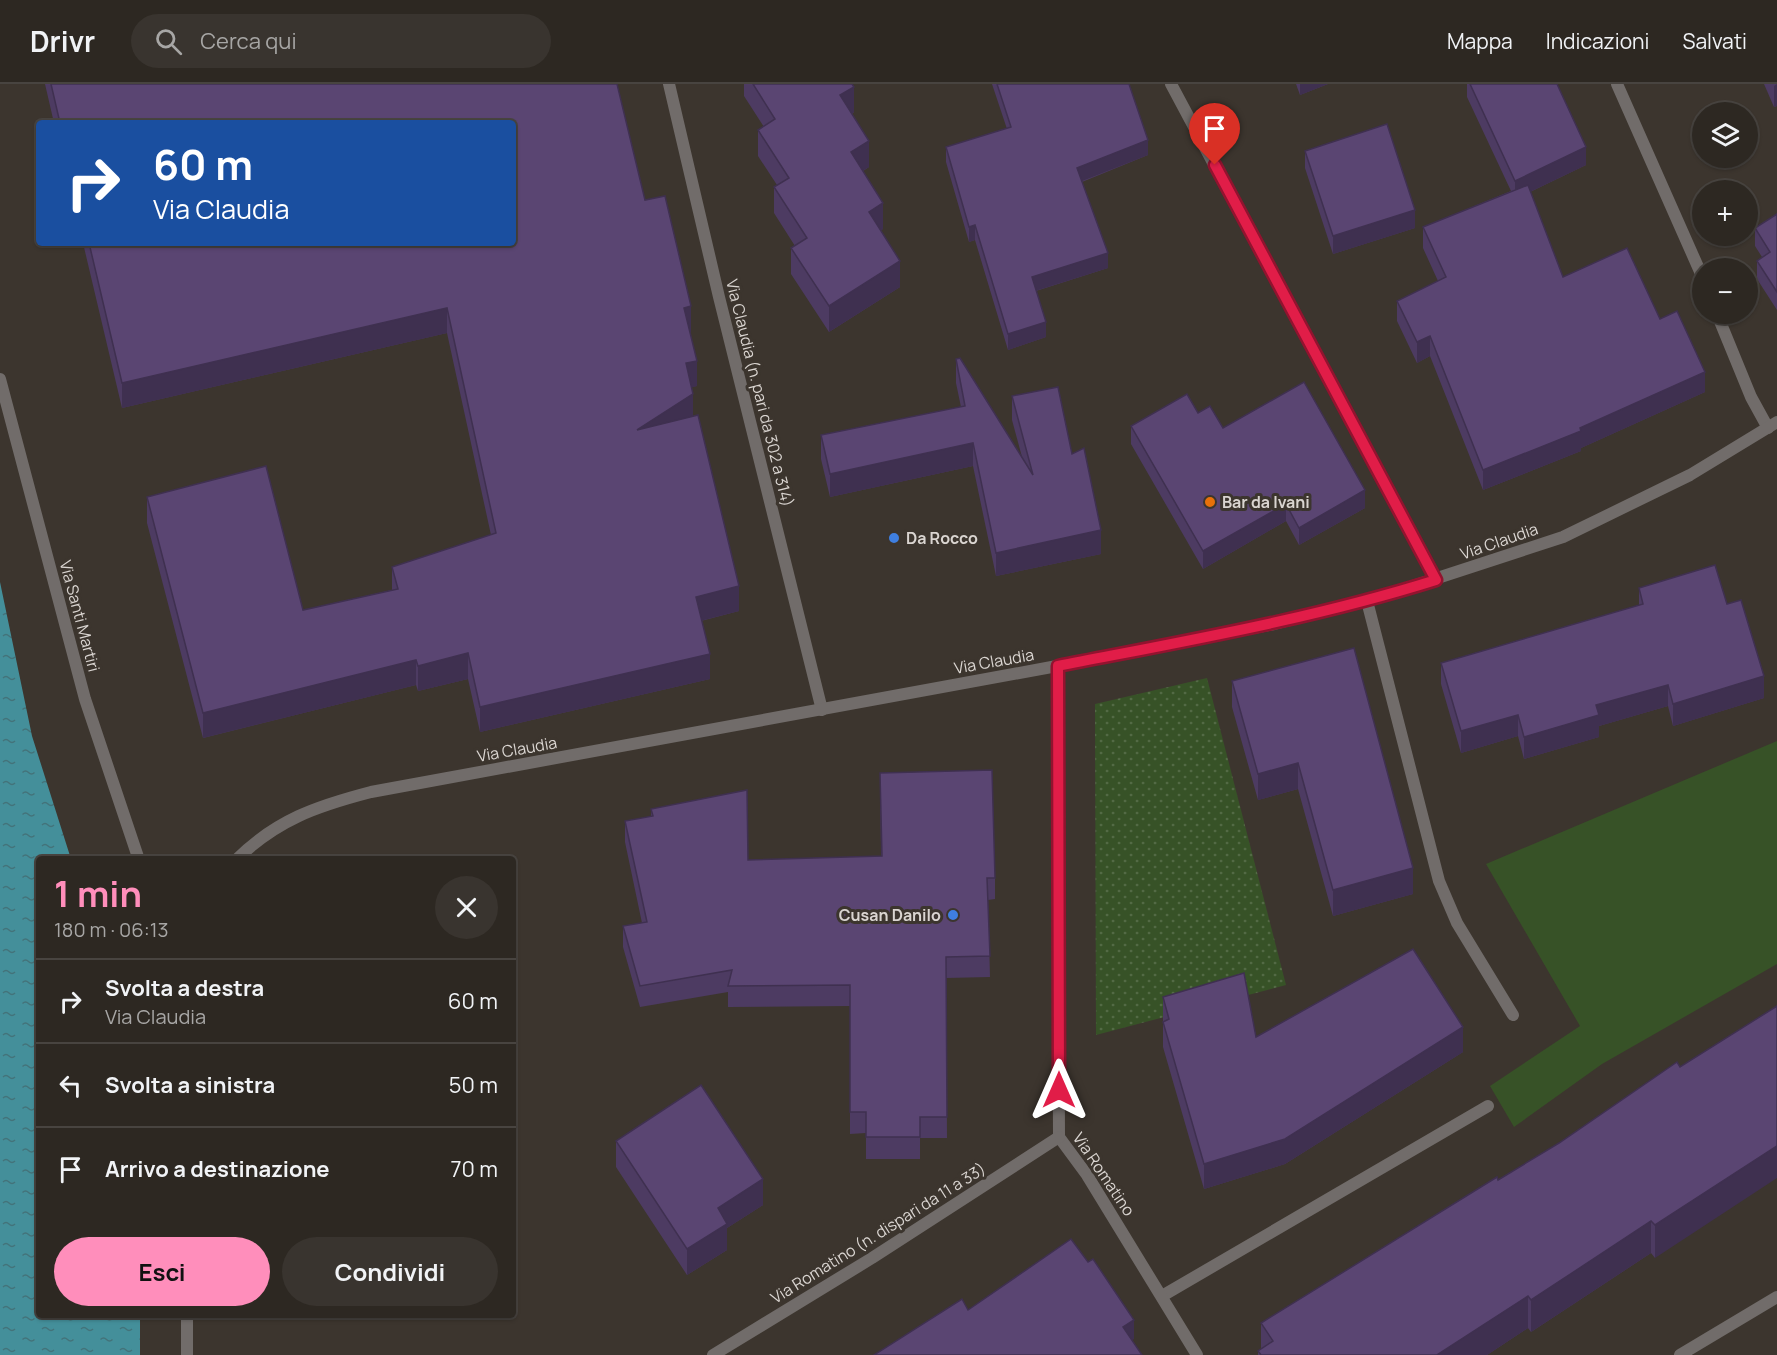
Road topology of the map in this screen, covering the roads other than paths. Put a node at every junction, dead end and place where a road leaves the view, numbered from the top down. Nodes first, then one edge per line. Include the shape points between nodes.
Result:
1 (669, 84) edge
2 (1172, 84) edge
3 (1617, 84) edge
4 (1694, 258) edge
5 (1722, 324) edge
6 (0, 379) edge
7 (1772, 425) edge
8 (1436, 580) junction
9 (1367, 601) junction
10 (1058, 666) junction
11 (822, 710) junction
12 (138, 856) edge
13 (240, 856) edge
14 (1513, 1015) dead end
15 (1488, 1106) dead end
16 (1059, 1137) junction
17 (1162, 1296) junction
18 (1777, 1297) edge
19 (187, 1318) edge
20 (187, 1355) edge
21 (713, 1355) edge
22 (1197, 1355) edge
23 (1680, 1355) edge

1 - 11 street, Via Claudia (n. pari da 302 a 314)
2 - 8 street
3 - 4 street
5 - 7 street via 1750,397
6 - 12 street, Via Santi Martiri via 85,699
7 - 8 street, Via Claudia via 1690,475 1573,532
8 - 9 street, Via Claudia
9 - 10 street, Via Claudia via 1274,624
9 - 14 street via 1439,881 1457,923
10 - 11 street, Via Claudia
10 - 16 street, Via Romatino
11 - 13 street, Via Claudia via 371,792 318,806 282,823
15 - 17 street
16 - 17 street, Via Romatino
16 - 21 street, Via Romatino (n. dispari da 11 a 33)
17 - 22 street, Via Romatino
18 - 23 street
19 - 20 street

